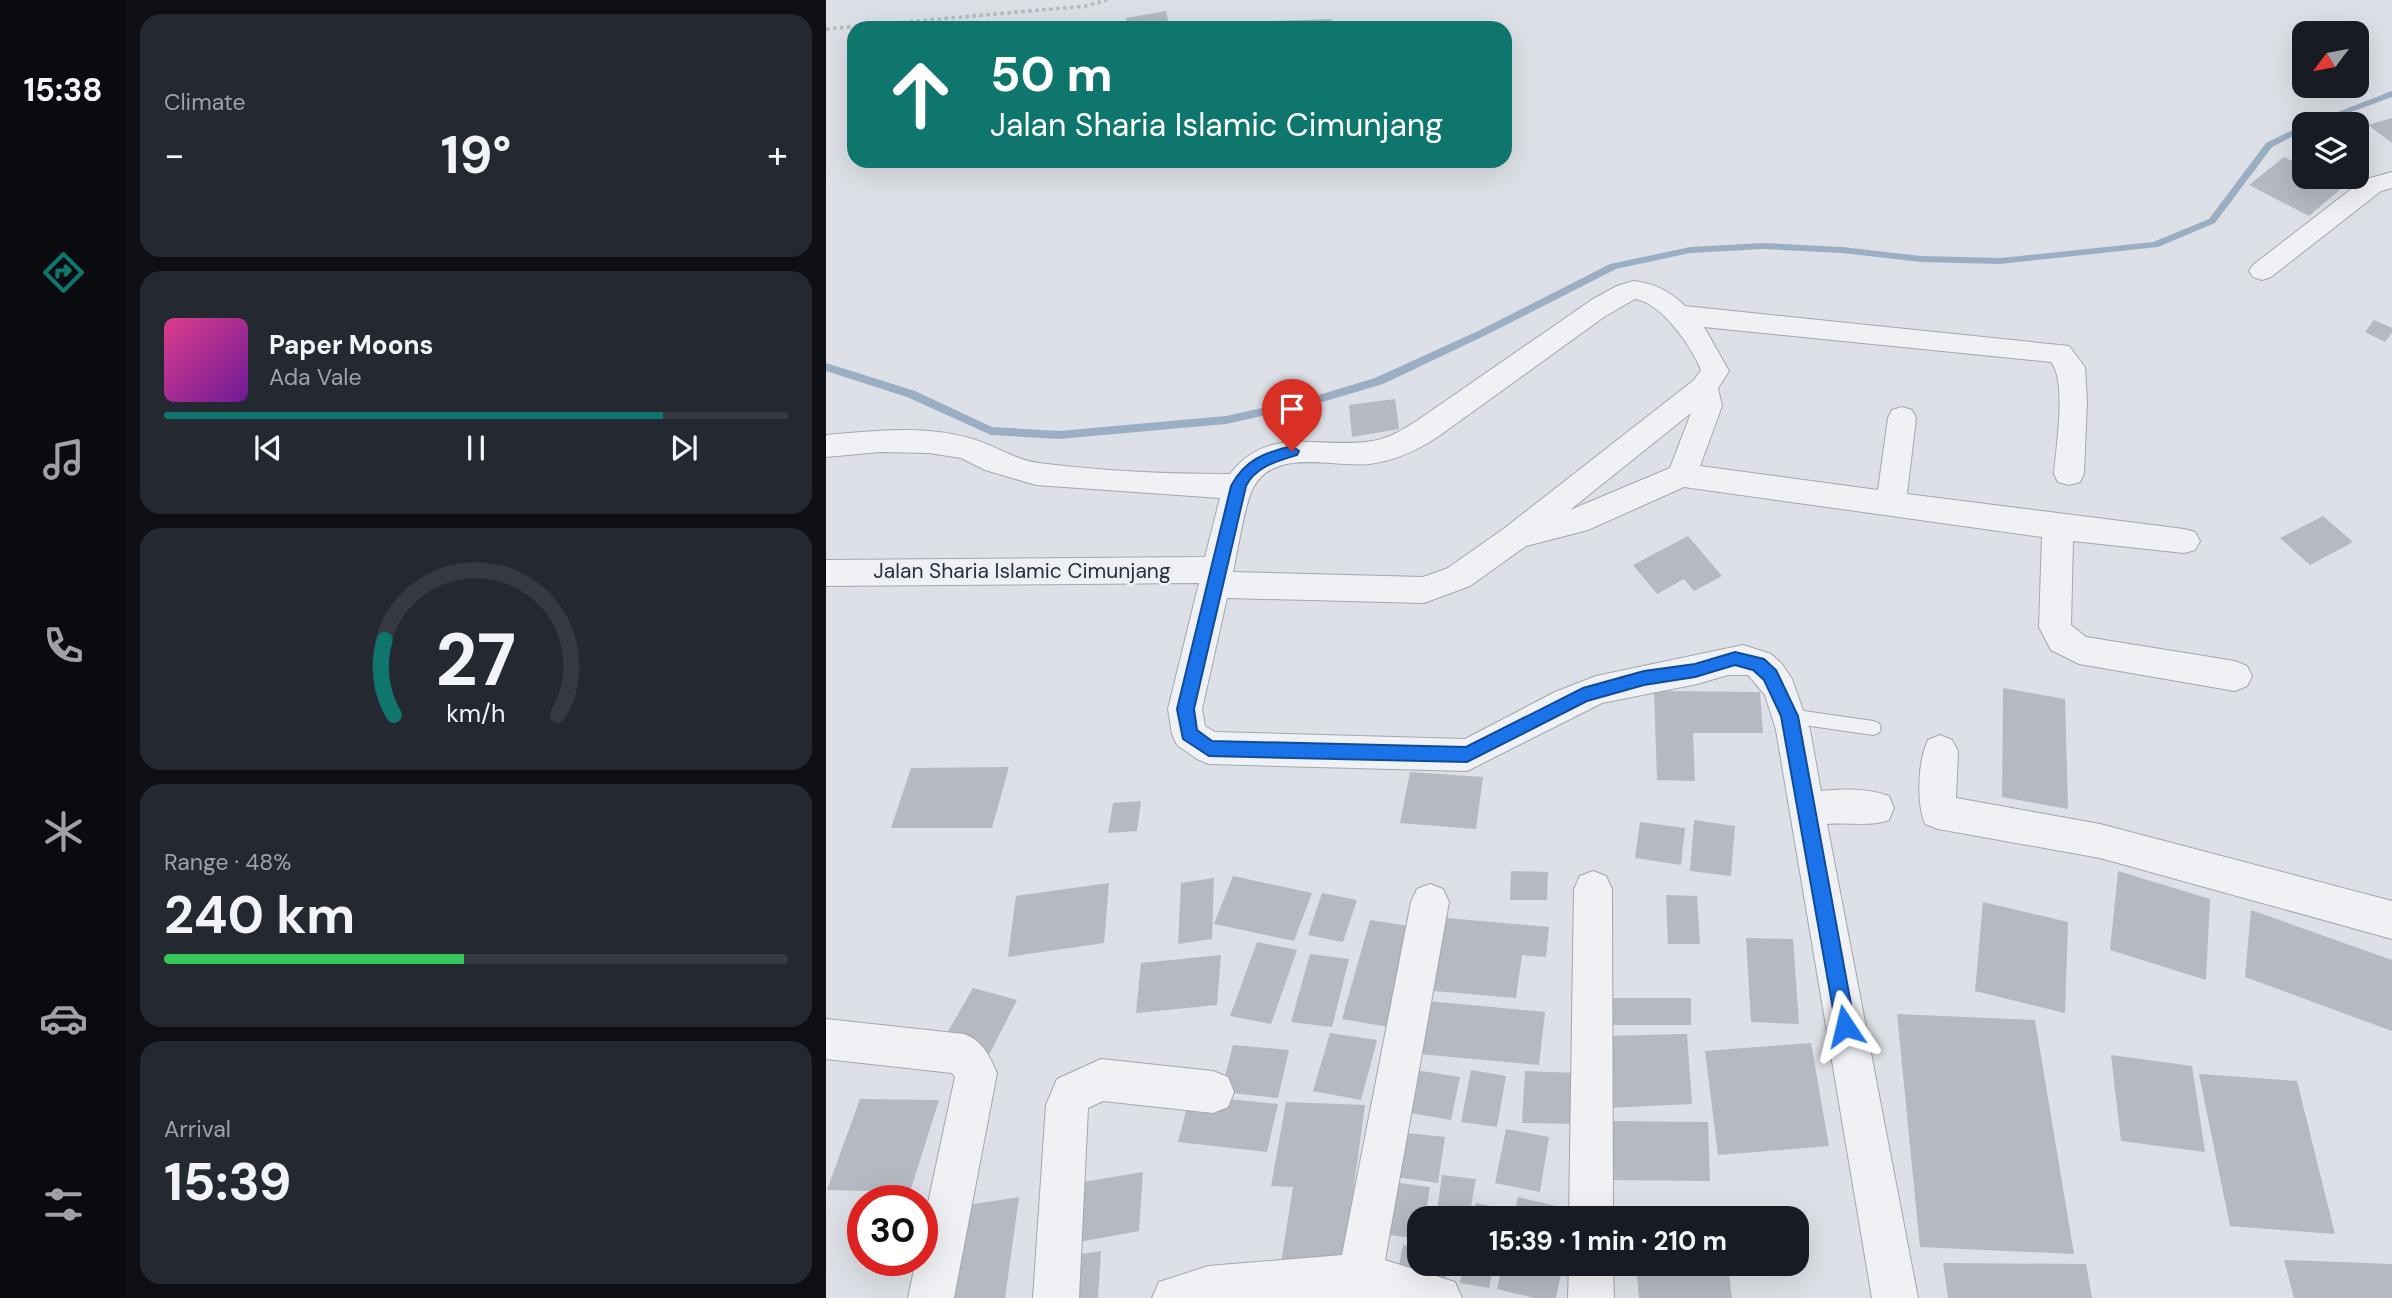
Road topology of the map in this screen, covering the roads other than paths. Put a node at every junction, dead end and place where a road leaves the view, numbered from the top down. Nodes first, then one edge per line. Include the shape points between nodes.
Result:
1 (2392, 180) edge
2 (2262, 271) dead end
3 (1679, 315) junction
4 (1704, 387) junction
5 (1902, 418) dead end
6 (826, 446) edge
7 (2069, 474) dead end
8 (1682, 475) junction
9 (1238, 486) junction
10 (1891, 504) junction
11 (2058, 527) junction
12 (1517, 536) junction
13 (2184, 541) dead end
14 (826, 573) edge
15 (1217, 578) junction
16 (2235, 676) dead end
17 (1790, 716) junction
18 (1873, 728) dead end
19 (1940, 751) dead end
20 (1876, 807) dead end
21 (1805, 809) junction
22 (1593, 889) dead end
23 (1430, 902) dead end
24 (2392, 920) edge
25 (826, 1039) edge
26 (1213, 1092) dead end
27 (1591, 1206) edge
28 (1360, 1276) junction
29 (1591, 1276) edge
30 (931, 1298) edge
31 (1056, 1298) edge
32 (1175, 1298) edge
33 (1439, 1298) edge
34 (1591, 1298) edge
35 (1895, 1298) edge

1 - 2 street via 2372,185
3 - 4 street via 1713,358 1715,371
3 - 7 street via 2059,353 2071,367
3 - 9 street via 1647,292 1629,291 1411,440 1369,454 1292,451 1275,455 1246,471
4 - 8 street via 1708,406
4 - 12 street, Jalan Sharia Islamic Cimunjang
5 - 10 street
6 - 9 street via 929,442 966,448 1036,474
8 - 10 street
8 - 12 street, Jalan Sharia Islamic Cimunjang via 1577,521
9 - 15 street
10 - 11 street
11 - 13 street
11 - 16 street via 2055,627 2063,640 2079,650
12 - 15 street, Jalan Sharia Islamic Cimunjang via 1459,577 1424,590
14 - 15 street, Jalan Sharia Islamic Cimunjang
15 - 17 street via 1185,709 1189,734 1209,748 1467,755 1583,695 1735,658 1758,664 1770,675
17 - 18 lane
17 - 21 street
19 - 24 street via 1938,812 2100,841
20 - 21 street
21 - 35 street
22 - 27 street
23 - 28 street
25 - 30 street via 964,1054 976,1073
26 - 31 street via 1101,1080 1072,1094 1067,1105
28 - 32 street via 1208,1289
28 - 33 street
29 - 34 street

